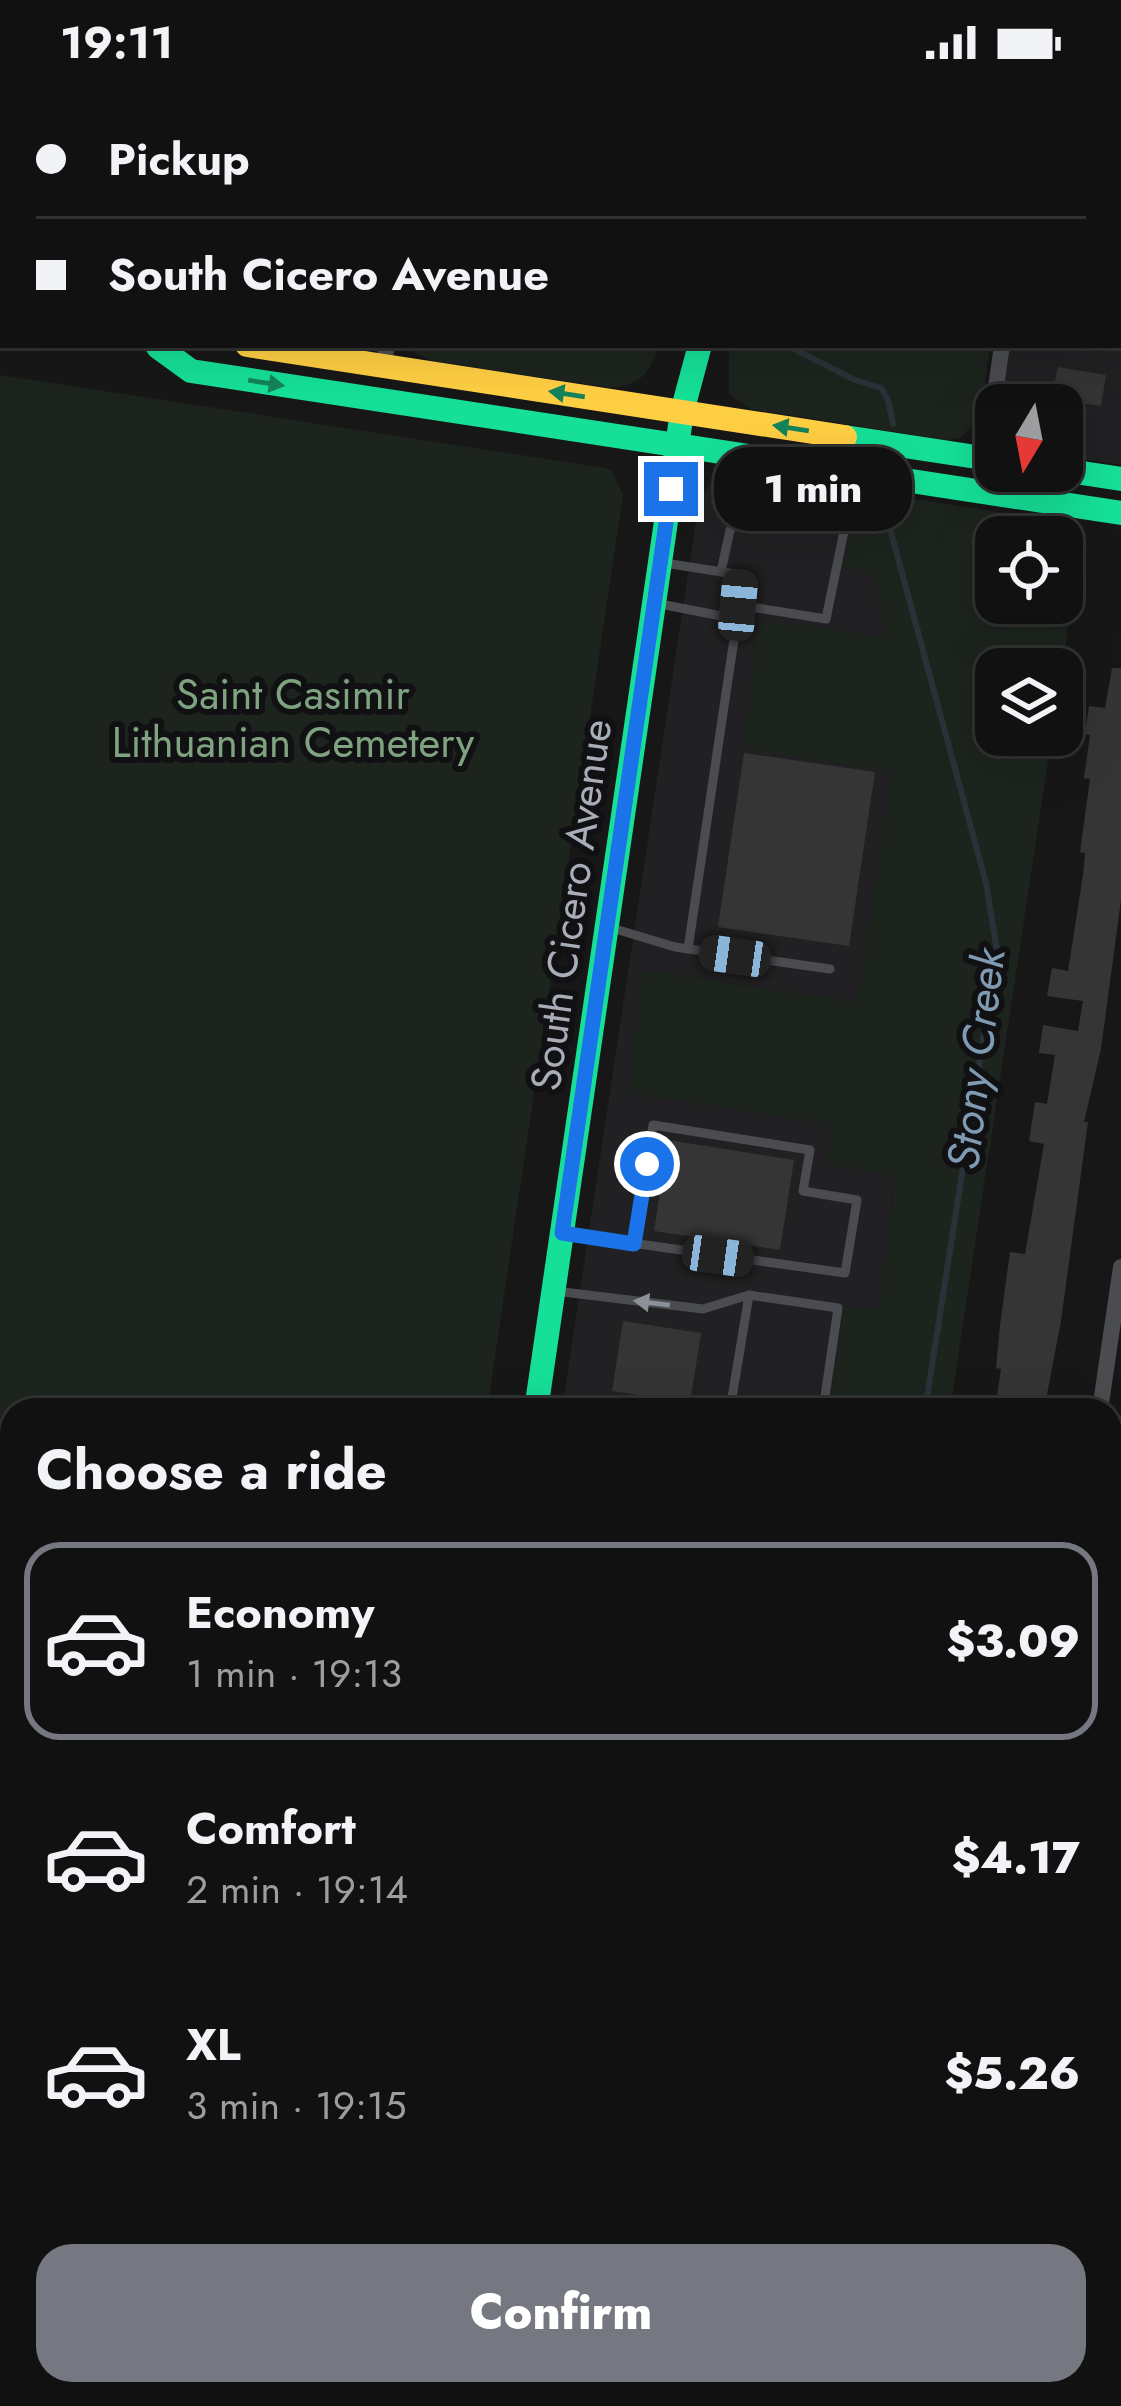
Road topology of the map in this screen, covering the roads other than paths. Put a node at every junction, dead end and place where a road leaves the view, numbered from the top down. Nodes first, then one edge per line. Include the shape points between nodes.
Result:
1 (160, 348) edge
2 (288, 348) edge
3 (683, 348) edge
4 (699, 348) edge
5 (1002, 348) edge
6 (385, 355) edge
7 (998, 384) edge
8 (682, 412) junction
9 (677, 445) junction
10 (975, 457) edge
11 (762, 458) junction
12 (1083, 471) edge
13 (856, 472) junction
14 (1120, 473) edge
15 (1121, 513) edge
16 (660, 562) junction
17 (721, 572) junction
18 (654, 603) junction
19 (738, 605) junction
20 (737, 620) junction
21 (607, 927) junction
22 (688, 949) junction
23 (830, 969) dead end
24 (562, 1233) junction
25 (634, 1244) junction
26 (1121, 1273) edge
27 (554, 1291) junction
28 (749, 1295) junction
29 (543, 1398) edge
30 (732, 1398) edge
31 (825, 1398) edge
32 (1102, 1398) edge

1 -> 9 street via 191,371
2 - 6 street
3 - 8 street
4 - 8 street
5 - 7 street
8 -> 6 street
8 - 9 street, South Cicero Avenue
10 -> 8 street
9 - 11 street
9 - 16 street, South Cicero Avenue
11 - 13 street
11 - 17 lane via 756,503 730,530
12 - 14 street
13 - 15 street
13 - 19 lane via 826,619
16 - 17 lane
16 - 18 street, South Cicero Avenue
17 - 19 lane via 741,575
18 - 20 lane
18 - 21 street, South Cicero Avenue
19 - 20 lane
20 - 22 lane
21 - 22 lane
21 - 24 street, South Cicero Avenue
22 - 23 lane
24 - 25 lane
24 - 27 street, South Cicero Avenue
25 - 25 lane via 844,1273 857,1200 803,1192 810,1150 653,1125
26 - 32 street
28 -> 27 lane via 703,1309
27 - 29 street, South Cicero Avenue
28 - 30 lane
28 - 31 lane via 838,1308

